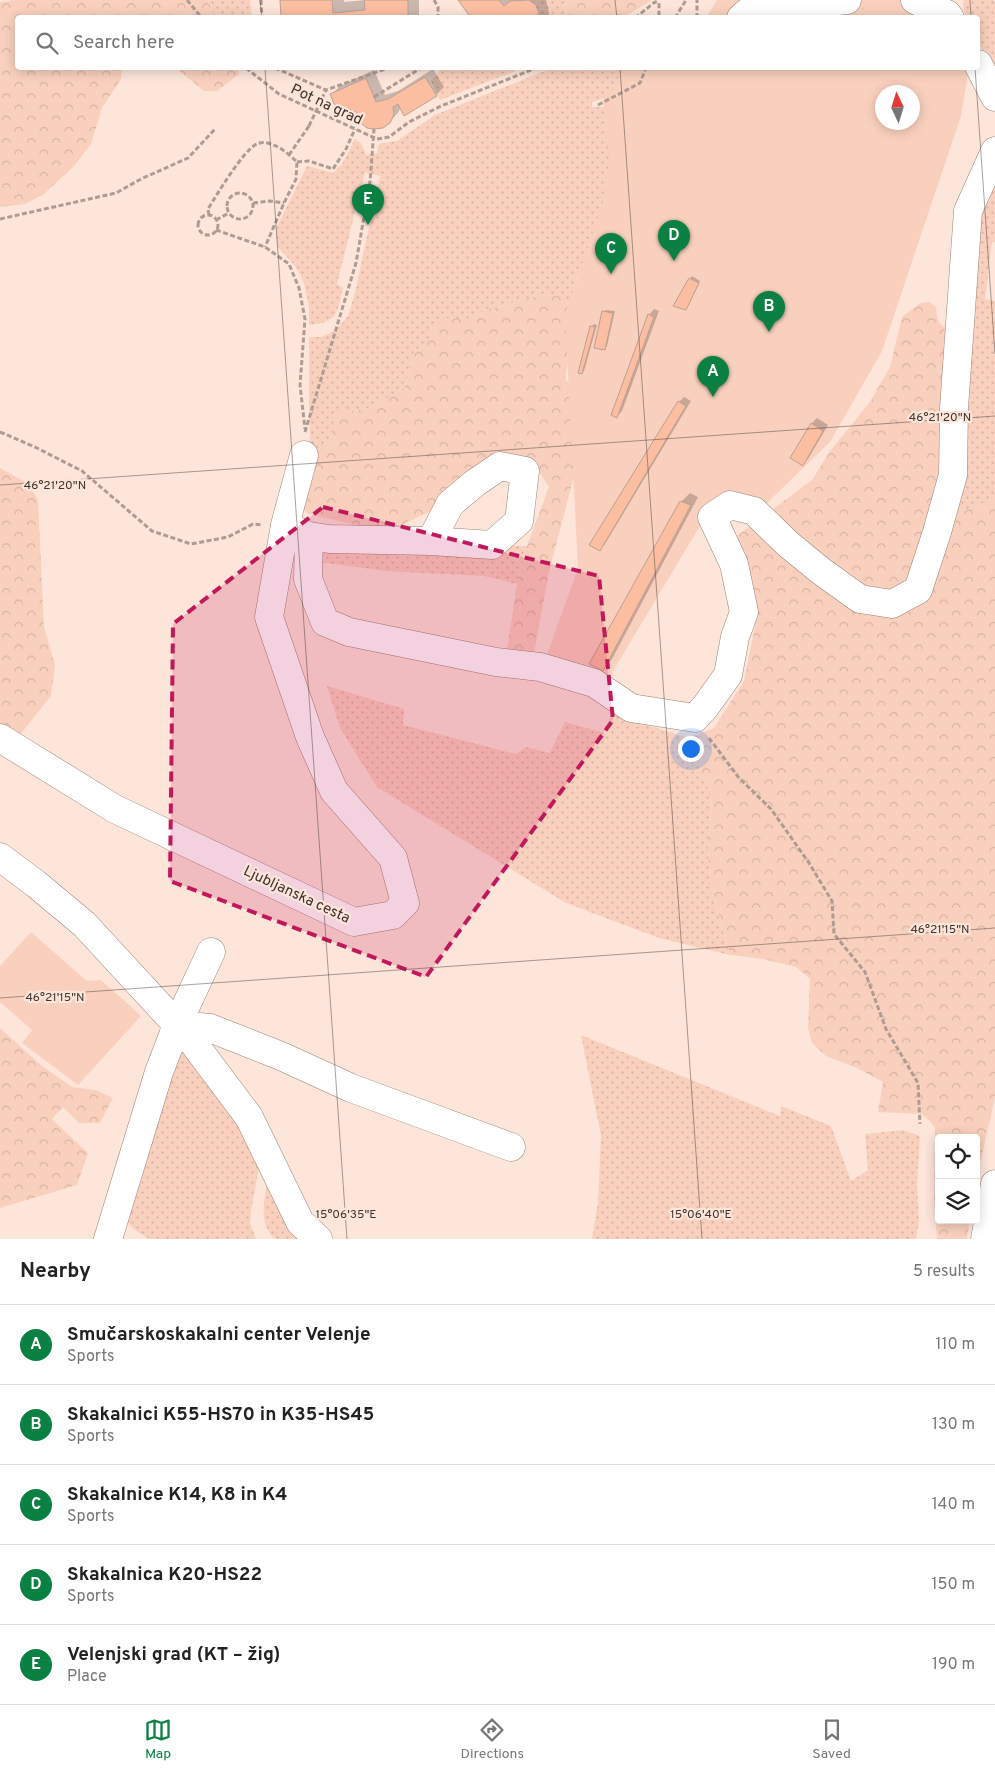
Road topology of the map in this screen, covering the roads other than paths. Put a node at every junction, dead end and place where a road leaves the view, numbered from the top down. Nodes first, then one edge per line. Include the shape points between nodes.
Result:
1 (847, 0) edge
2 (915, 0) edge
3 (742, 15) edge
4 (948, 15) edge
5 (980, 68) edge
6 (995, 97) edge
7 (995, 151) edge
8 (304, 444) road end
9 (285, 525) junction
10 (309, 536) junction
11 (431, 541) dead end
12 (0, 738) edge
13 (0, 856) edge
14 (211, 952) dead end
15 (177, 1025) junction
16 (511, 1147) dead end
17 (995, 1184) edge
18 (108, 1239) edge
19 (318, 1239) edge
20 (985, 1239) edge

1 - 3 street via 803,4 770,1 747,9
2 - 4 street
5 - 6 street
7 - 10 street via 968,211 956,372 953,475 918,590 892,604 860,599 788,544 754,511 730,505 712,518 734,564 744,612 735,637 728,675 695,718 631,708 594,683 540,667 496,662 349,632 325,622 308,578
8 - 9 street, Ljubljanska cesta
9 - 10 street
9 - 12 street, Ljubljanska cesta via 269,617 310,737 334,791 393,858 405,903 393,915 354,922 115,809
10 - 11 street
13 - 15 street via 84,924
14 - 15 street
15 - 16 street via 210,1028 351,1088
15 - 18 street via 159,1072
15 - 19 street via 192,1040 249,1117 300,1222
17 - 20 street

